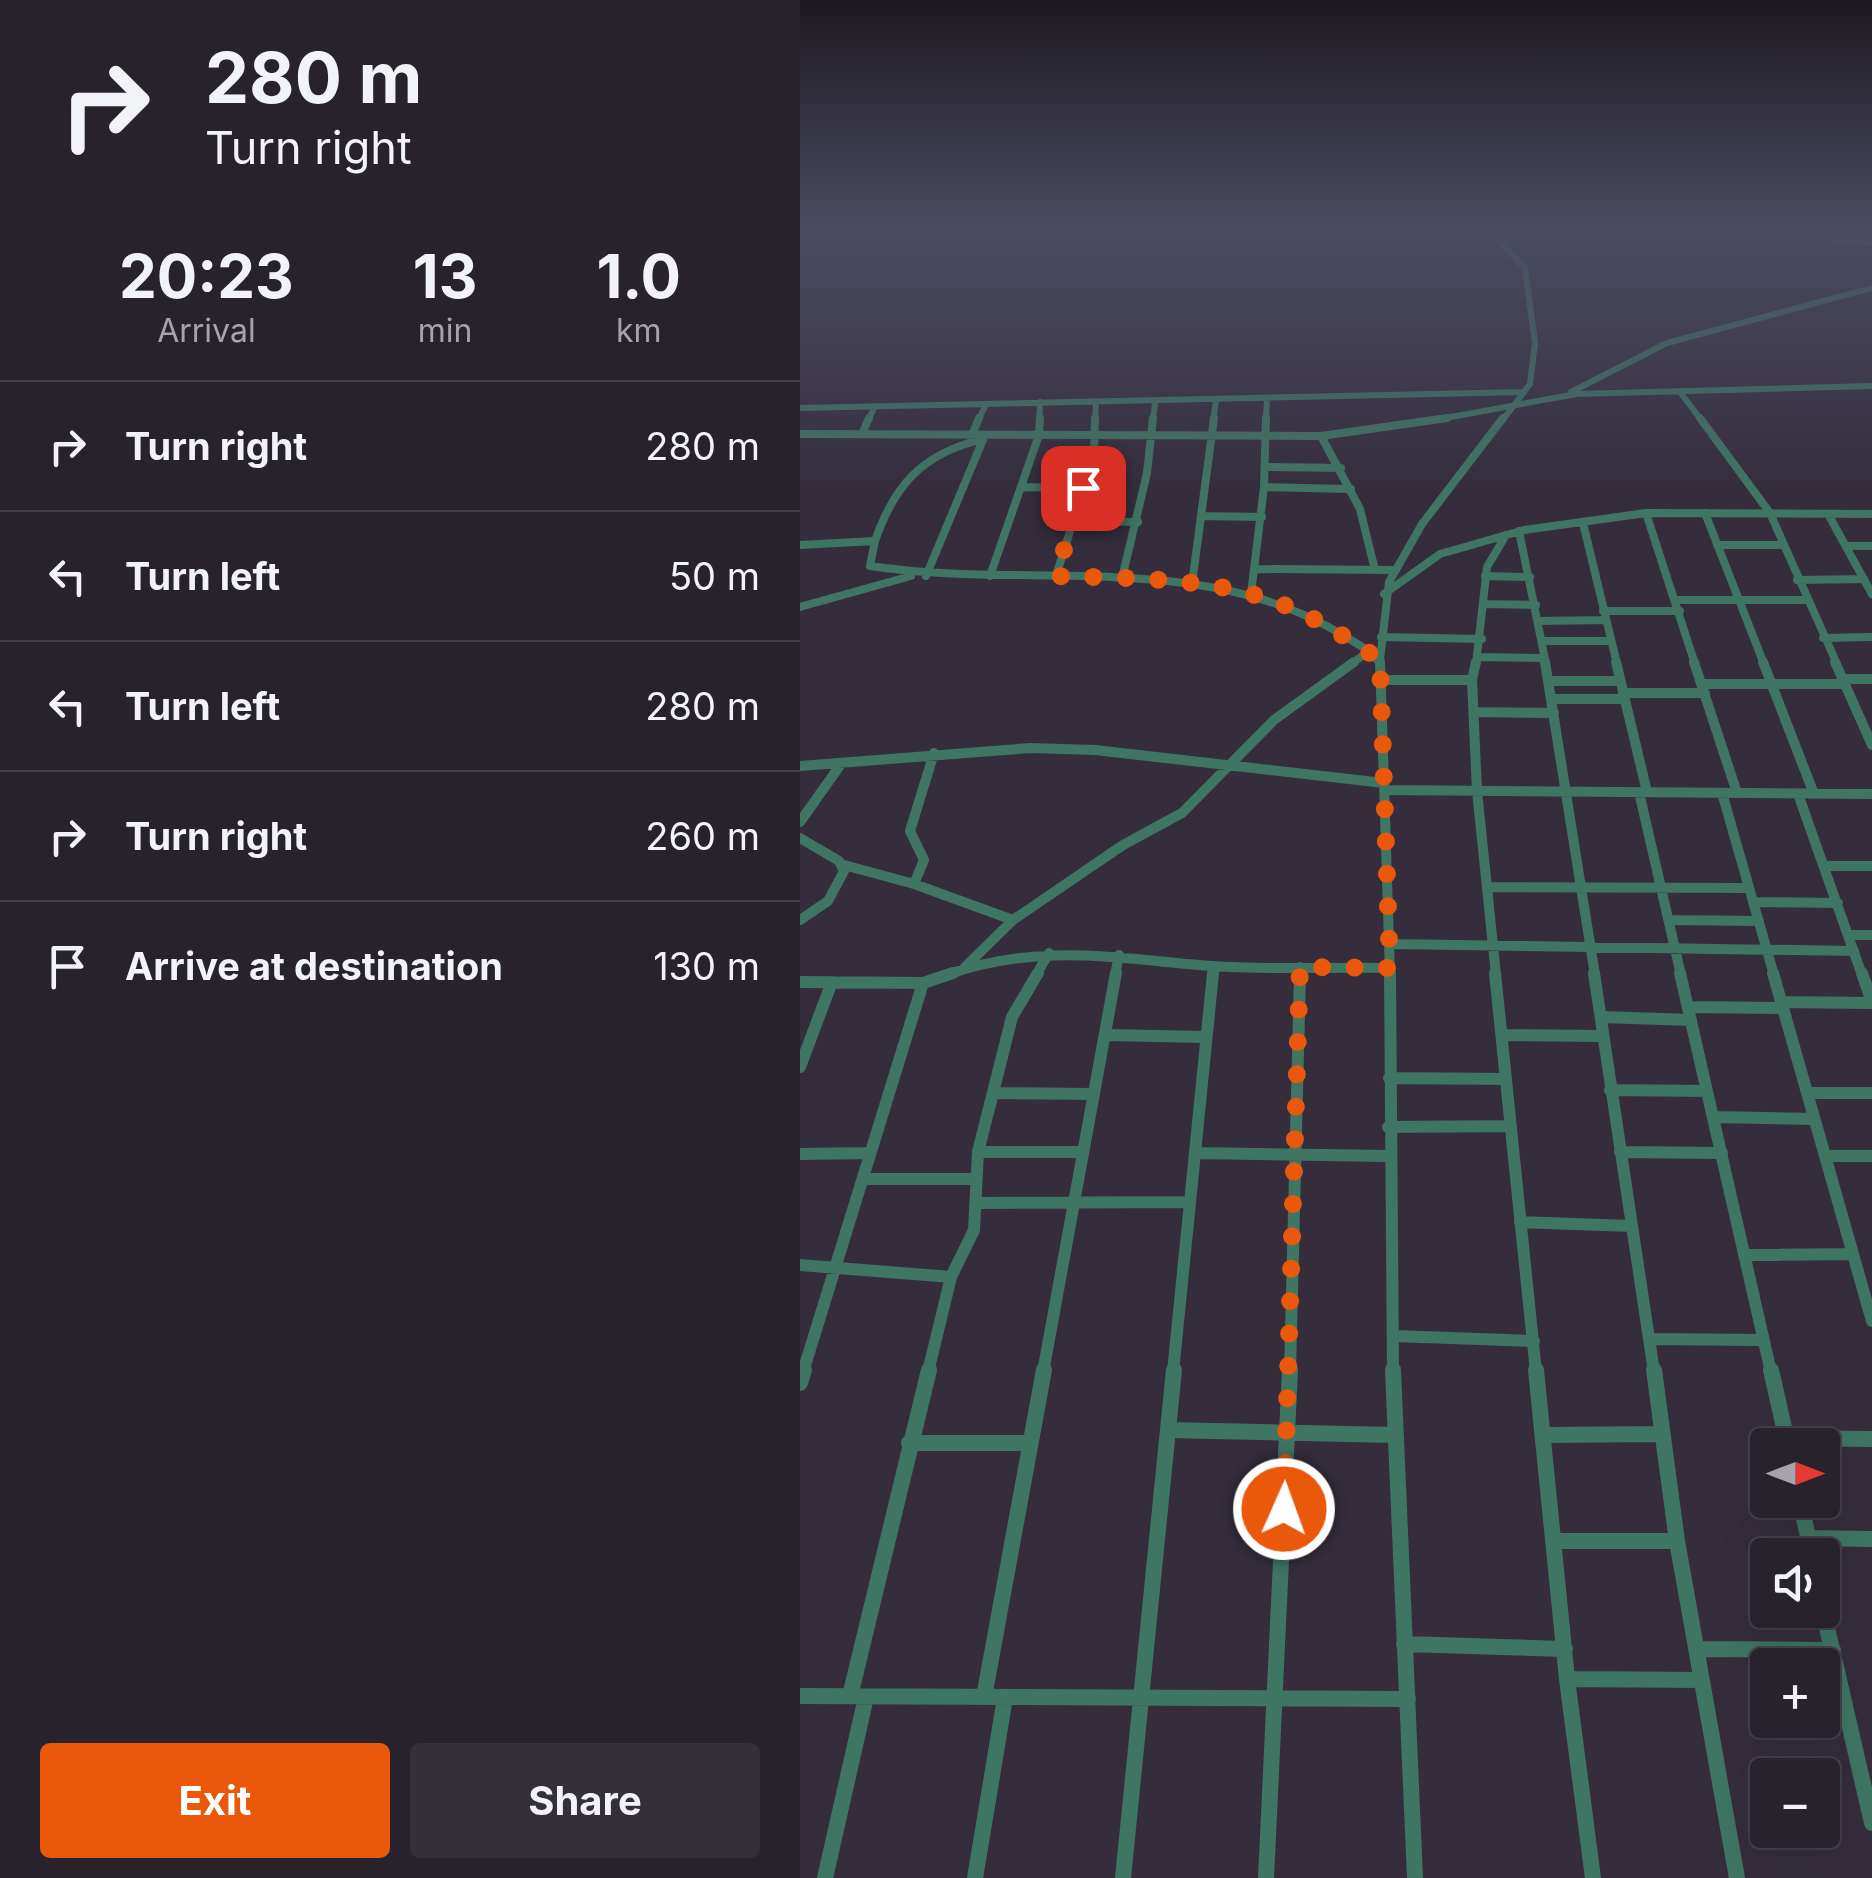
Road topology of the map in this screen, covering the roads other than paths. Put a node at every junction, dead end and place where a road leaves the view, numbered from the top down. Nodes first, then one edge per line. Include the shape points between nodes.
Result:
1 (1531, 317) edge
2 (1767, 317) edge
3 (1872, 386) edge
4 (1524, 392) junction
5 (1680, 392) junction
6 (1267, 398) junction
7 (1558, 398) junction
8 (1216, 401) junction
9 (1040, 402) junction
10 (1096, 402) junction
11 (1155, 403) junction
12 (986, 404) junction
13 (875, 406) junction
14 (800, 408) edge
15 (1508, 410) junction
16 (800, 434) edge
17 (862, 434) junction
18 (972, 434) junction
19 (1151, 434) junction
20 (1039, 435) junction
21 (1092, 435) junction
22 (1212, 436) junction
23 (1268, 436) junction
24 (1321, 436) junction
25 (985, 437) junction
26 (1266, 467) junction
27 (1341, 468) junction
28 (1021, 487) junction
29 (1264, 487) junction
30 (1083, 488) junction
31 (1351, 488) junction
32 (1646, 513) junction
33 (1705, 513) junction
34 (1770, 513) junction
35 (1828, 514) junction
36 (1872, 514) edge
37 (1201, 516) junction
38 (1262, 517) junction
39 (1072, 521) junction
40 (1138, 522) junction
41 (1583, 522) junction
42 (1513, 533) junction
43 (875, 541) junction
44 (800, 545) edge
45 (1717, 545) junction
46 (1782, 545) junction
47 (1846, 546) junction
48 (1872, 546) edge
49 (1254, 569) junction
50 (1375, 570) junction
51 (1396, 570) junction
52 (920, 575) junction
53 (990, 576) junction
54 (1056, 576) junction
55 (1486, 576) junction
56 (1530, 577) junction
57 (1122, 578) junction
58 (1797, 580) junction
59 (1864, 580) junction
60 (1192, 584) junction
61 (1250, 594) junction
62 (1384, 594) junction
63 (1872, 594) edge
64 (1738, 600) junction
65 (1806, 600) junction
66 (1486, 604) junction
67 (1678, 606) junction
68 (800, 607) edge
69 (1537, 613) junction
70 (1604, 616) junction
71 (1381, 637) junction
72 (1872, 637) edge
73 (1822, 638) junction
74 (1482, 640) junction
75 (1542, 640) junction
76 (1610, 641) junction
77 (1368, 652) junction
78 (1479, 658) junction
79 (1544, 658) junction
80 (1380, 660) junction
81 (1872, 679) edge
82 (1381, 680) junction
83 (1472, 680) junction
84 (1550, 681) junction
85 (1843, 682) junction
86 (1772, 684) junction
87 (1703, 689) junction
88 (1623, 691) junction
89 (1553, 706) junction
90 (1474, 712) junction
91 (1872, 745) edge
92 (934, 753) junction
93 (841, 764) junction
94 (1229, 764) junction
95 (804, 766) edge
96 (1384, 786) junction
97 (1476, 791) junction
98 (1565, 792) junction
99 (1643, 792) junction
100 (1722, 793) junction
101 (1737, 793) junction
102 (1798, 794) junction
103 (1814, 794) junction
104 (1872, 794) edge
105 (800, 822) edge
106 (802, 842) edge
107 (844, 865) junction
108 (1824, 866) junction
109 (1872, 866) edge
110 (914, 884) junction
111 (1489, 887) junction
112 (1580, 887) junction
113 (1660, 887) junction
114 (1751, 895) junction
115 (1838, 902) junction
116 (800, 920) edge
117 (1014, 920) junction
118 (1669, 920) junction
119 (1759, 921) junction
120 (1850, 935) junction
121 (1872, 935) edge
122 (1390, 944) junction
123 (1492, 945) junction
124 (1588, 948) junction
125 (1674, 949) junction
126 (1854, 951) junction
127 (1767, 952) junction
128 (1049, 954) junction
129 (1120, 955) junction
130 (1214, 966) junction
131 (1300, 967) junction
132 (1390, 968) junction
133 (962, 970) junction
134 (800, 982) edge
135 (832, 982) junction
136 (923, 983) junction
137 (1872, 1002) edge
138 (1782, 1005) junction
139 (1689, 1014) junction
140 (1601, 1017) junction
141 (1502, 1035) junction
142 (1105, 1036) junction
143 (1603, 1036) junction
144 (1206, 1037) junction
145 (800, 1067) edge
146 (1389, 1078) junction
147 (1506, 1079) junction
148 (1610, 1090) junction
149 (1707, 1091) junction
150 (993, 1092) junction
151 (1872, 1093) edge
152 (1094, 1094) junction
153 (1808, 1094) junction
154 (1713, 1117) junction
155 (1814, 1119) junction
156 (1511, 1126) junction
157 (1388, 1127) junction
158 (978, 1152) junction
159 (1083, 1152) junction
160 (1620, 1152) junction
161 (1195, 1153) junction
162 (1722, 1153) junction
163 (800, 1154) edge
164 (870, 1154) junction
165 (1294, 1154) junction
166 (1388, 1156) junction
167 (1826, 1156) junction
168 (1872, 1156) edge
169 (863, 1179) junction
170 (974, 1180) junction
171 (1074, 1200) junction
172 (977, 1202) junction
173 (1190, 1202) junction
174 (1520, 1222) junction
175 (1632, 1226) junction
176 (1852, 1254) junction
177 (1744, 1255) junction
178 (800, 1266) edge
179 (836, 1266) junction
180 (951, 1277) junction
181 (1867, 1287) edge
182 (1872, 1321) edge
183 (1395, 1336) junction
184 (1650, 1339) junction
185 (1761, 1340) junction
186 (1534, 1341) junction
187 (800, 1384) edge
188 (1783, 1428) edge
189 (1168, 1430) junction
190 (1288, 1433) junction
191 (1660, 1434) junction
192 (1544, 1435) junction
193 (1392, 1436) junction
194 (1872, 1440) edge
195 (1840, 1441) edge
196 (909, 1442) junction
197 (1030, 1442) junction
198 (1872, 1540) edge
199 (1554, 1541) junction
200 (1677, 1541) junction
201 (1840, 1544) edge
202 (1404, 1644) junction
203 (1564, 1649) junction
204 (1696, 1649) junction
205 (1750, 1649) edge
206 (1568, 1679) junction
207 (1702, 1680) junction
208 (1840, 1680) edge
209 (800, 1696) edge
210 (858, 1696) junction
211 (984, 1698) junction
212 (1005, 1698) junction
213 (1141, 1698) junction
214 (1276, 1699) junction
215 (1408, 1700) junction
216 (1870, 1811) edge
217 (824, 1878) edge
218 (975, 1878) edge
219 (1123, 1878) edge
220 (1266, 1878) edge
221 (1415, 1878) edge
222 (1593, 1878) edge
223 (1737, 1878) edge

1 - 4 street via 1534,343
2 - 7 street via 1667,344
3 - 5 street
4 - 6 street
4 - 15 street
5 - 7 street
5 - 34 street
6 - 8 street
6 - 23 street
7 - 15 street
8 - 11 street
8 - 22 street
9 - 10 street
9 - 12 street
9 - 20 street
10 - 11 street
10 - 21 street
11 - 19 street
12 - 13 street
12 - 18 street
13 - 14 street
13 - 17 street
15 - 24 street
15 - 51 street via 1422,524
16 - 17 street
17 - 18 street
18 - 25 street
19 - 21 street
19 - 22 street
19 - 40 street
20 - 21 street
20 - 25 street
20 - 28 street
21 - 30 street via 1094,454
22 - 23 street
22 - 37 street
23 - 24 street
23 - 26 street
24 - 27 street
25 - 43 street via 937,451 909,474
25 - 52 street
26 - 27 street
26 - 29 street
27 - 31 street
28 - 30 street
28 - 53 street
29 - 31 street
29 - 38 street
30 - 39 street
31 - 50 street
32 - 33 street
32 - 41 street
32 - 67 street
33 - 34 street
33 - 45 street
34 - 35 street
34 - 46 street
35 - 36 street
35 - 47 street
37 - 38 street
37 - 60 street
38 - 49 street
39 - 40 street
39 - 54 street
40 - 57 street
41 - 42 street
41 - 70 street
42 - 55 street
42 - 56 street
42 - 62 street via 1440,554
43 - 44 street
43 - 52 street via 870,566
45 - 46 street
45 - 64 street
46 - 58 street
47 - 48 street
47 - 59 street
49 - 50 street
49 - 61 street
50 - 51 street
51 - 62 street
52 - 53 street
52 - 68 street
53 - 54 street
54 - 57 street
55 - 56 street
55 - 66 street
56 - 69 street
57 - 60 street
58 - 59 street
58 - 65 street
59 - 63 street
60 - 61 street
61 - 77 street via 1337,631
62 - 71 street
64 - 65 street
64 - 67 street
64 - 86 street
65 - 73 street
66 - 69 street
66 - 74 street
67 - 70 street
67 - 87 street
69 - 70 street
69 - 75 street
70 - 76 street
71 - 74 street
71 - 80 street
72 - 73 street
73 - 85 street
74 - 78 street
75 - 76 street
75 - 79 street
76 - 88 street
77 - 80 street
77 - 94 street via 1274,720
78 - 79 street
78 - 83 street
79 - 84 street
80 - 82 street
81 - 85 street
82 - 83 street
82 - 96 street
83 - 90 street
84 - 88 street
84 - 89 street
85 - 86 street
85 - 91 street
86 - 87 street
86 - 103 street
87 - 88 street
87 - 101 street
88 - 89 street
88 - 99 street
89 - 90 street
89 - 98 street
90 - 97 street
92 - 93 street
92 - 94 street via 1095,750
92 - 110 street via 910,831 924,860
93 - 95 street
93 - 105 street
94 - 96 street
94 - 117 street via 1182,814
96 - 97 street
96 - 122 street
97 - 98 street
97 - 111 street
98 - 99 street
98 - 112 street
99 - 100 street
99 - 113 street
100 - 101 street
100 - 114 street
101 - 102 street
102 - 103 street
102 - 108 street
103 - 104 street
106 - 107 street
107 - 110 street
107 - 116 street via 836,891
108 - 109 street
108 - 115 street
110 - 117 street
111 - 112 street
111 - 123 street
112 - 113 street
112 - 124 street
113 - 114 street
113 - 118 street
114 - 115 street
114 - 119 street
115 - 120 street
117 - 133 street
118 - 119 street
118 - 125 street
119 - 127 street
120 - 121 street
120 - 126 street
122 - 123 street
122 - 132 street
123 - 124 street
123 - 141 street
124 - 125 street
124 - 140 street
125 - 127 street
125 - 139 street
126 - 127 street
126 - 137 street
127 - 138 street
128 - 129 street
128 - 133 street
128 - 150 street via 1018,1000
129 - 130 street
129 - 142 street
130 - 131 street
130 - 144 street
131 - 132 street
131 - 165 street
132 - 146 street
133 - 136 street
134 - 135 street
135 - 136 street
135 - 145 street
136 - 164 street
137 - 138 street
138 - 139 street
138 - 153 street
139 - 140 street
139 - 149 street
140 - 143 street
141 - 143 street
141 - 147 street
142 - 144 street
142 - 152 street
143 - 148 street
144 - 161 street
146 - 147 street
146 - 157 street
147 - 156 street
148 - 149 street
148 - 160 street
149 - 154 street
150 - 152 street
150 - 158 street
151 - 153 street
152 - 159 street
153 - 155 street
154 - 155 street
154 - 162 street
155 - 167 street
156 - 157 street
156 - 174 street
157 - 166 street
158 - 159 street
158 - 170 street
159 - 171 street
160 - 162 street
160 - 175 street
161 - 165 street
161 - 173 street
162 - 177 street
163 - 164 street
164 - 169 street
165 - 166 street
165 - 190 street
166 - 183 street
167 - 168 street
167 - 176 street
169 - 170 street
169 - 179 street
170 - 172 street
171 - 172 street
171 - 173 street
171 - 197 street
172 - 180 street via 970,1241
173 - 189 street
174 - 175 street
174 - 186 street
175 - 184 street
176 - 177 street
176 - 181 street
177 - 185 street
178 - 179 street
179 - 180 street
179 - 187 street
180 - 196 street
181 - 182 street
183 - 186 street
183 - 193 street
184 - 185 street
184 - 191 street
185 - 188 street
186 - 192 street
189 - 190 street
189 - 213 street
190 - 193 street
190 - 214 street
191 - 192 street
191 - 200 street
192 - 199 street
193 - 202 street
194 - 195 street
196 - 197 street
196 - 210 street
197 - 211 street
198 - 201 street
199 - 200 street
199 - 203 street
200 - 204 street
202 - 203 street
202 - 215 street
203 - 206 street
204 - 205 street
204 - 207 street
206 - 207 street
206 - 222 street
207 - 223 street
208 - 216 street
209 - 210 street
210 - 211 street
210 - 217 street
211 - 212 street
212 - 213 street
212 - 218 street
213 - 214 street
213 - 219 street
214 - 215 street
214 - 220 street
215 - 221 street

